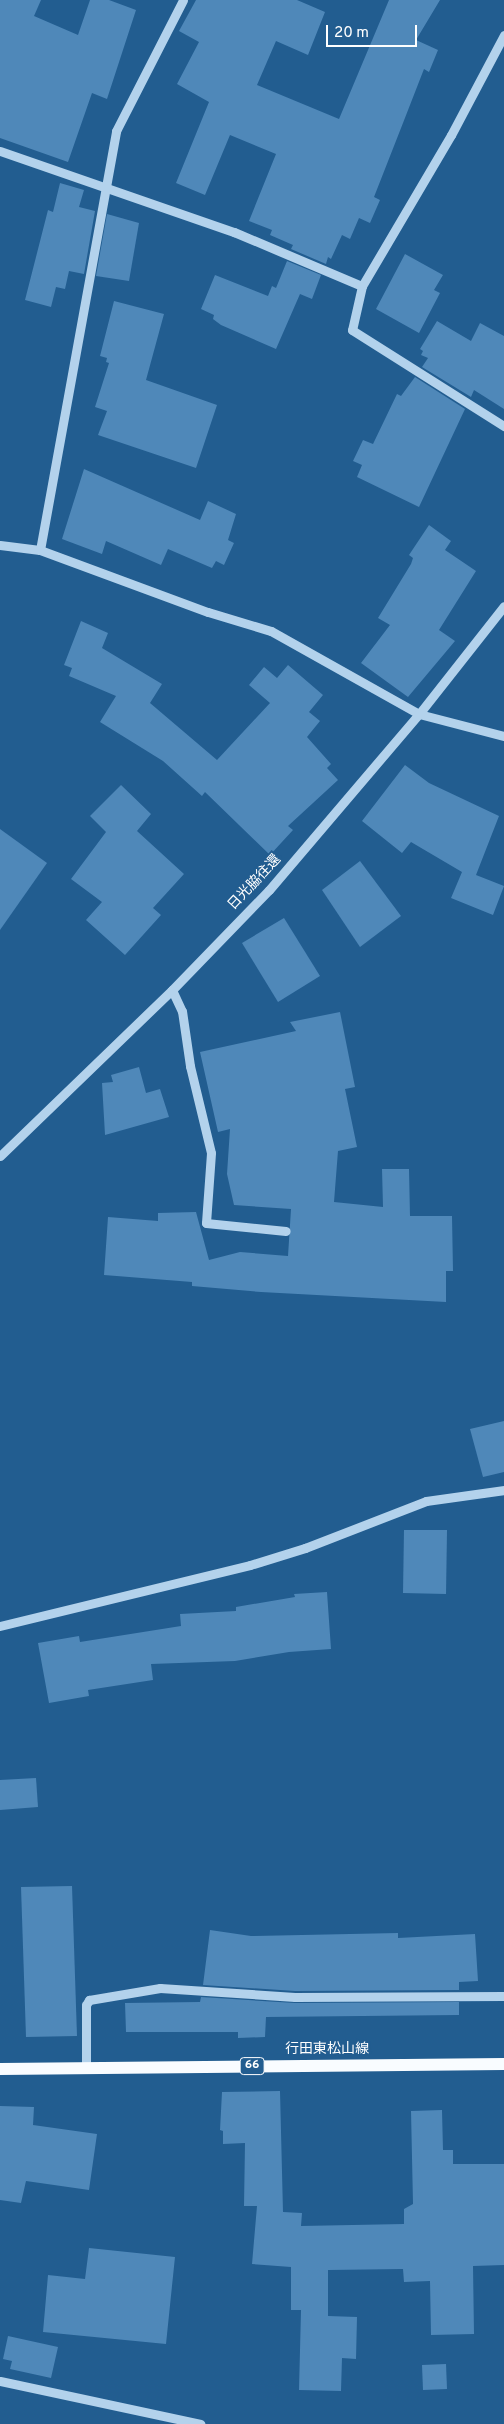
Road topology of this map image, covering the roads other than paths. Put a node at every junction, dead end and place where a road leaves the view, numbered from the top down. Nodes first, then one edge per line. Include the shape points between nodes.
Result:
1 (183, 0) edge
2 (504, 35) edge
3 (0, 150) edge
4 (106, 186) junction
5 (362, 286) junction
6 (504, 426) edge
7 (0, 545) edge
8 (40, 550) junction
9 (504, 606) edge
10 (419, 714) junction
11 (504, 736) edge
12 (172, 990) junction
13 (0, 1156) edge
14 (286, 1231) dead end
15 (504, 1490) edge
16 (0, 1626) edge
17 (504, 1996) edge
18 (504, 2064) edge
19 (86, 2067) junction
20 (0, 2069) edge
21 (0, 2382) edge
22 (200, 2424) edge

1 - 4 street via 116,131
2 - 5 street via 451,134
3 - 4 street
4 - 5 street via 234,232
4 - 8 street
5 - 6 street via 352,330
7 - 8 street
8 - 10 street via 208,612 271,631
9 - 10 street, 日光脇往還
10 - 11 street
10 - 12 street, 日光脇往還 via 269,890
12 - 13 street, 日光脇往還
12 - 14 street via 182,1011 190,1066 211,1153 206,1223
15 - 16 street via 426,1501 305,1548 250,1565
17 - 19 street via 296,1997 160,1988 89,2000 86,2005
18 - 19 main road, 行田東松山線 / 66
19 - 20 main road, 行田東松山線 / 66
21 - 22 street

